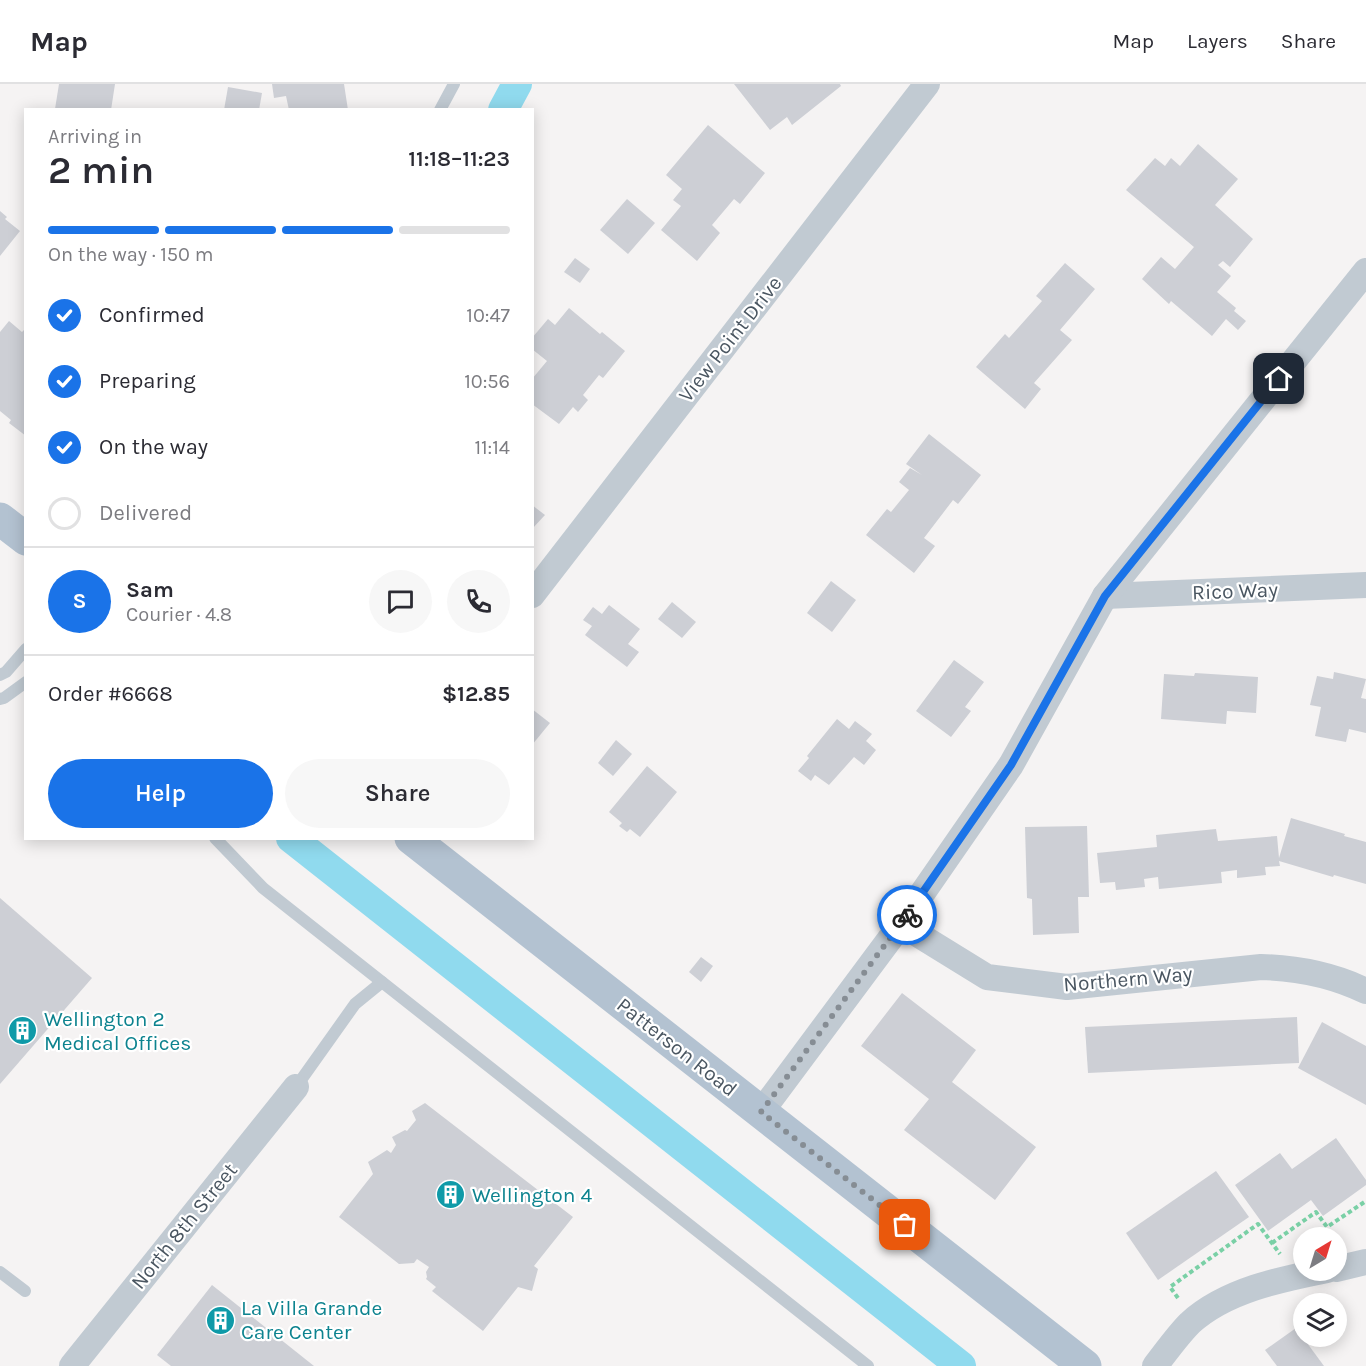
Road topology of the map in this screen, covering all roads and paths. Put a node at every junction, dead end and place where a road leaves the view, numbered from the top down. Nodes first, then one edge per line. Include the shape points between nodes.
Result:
1 (454, 84) edge
2 (927, 84) edge
3 (441, 108) edge
4 (1366, 271) edge
5 (0, 519) edge
6 (24, 537) edge
7 (1366, 585) edge
8 (534, 592) edge
9 (1105, 596) junction
10 (24, 651) edge
11 (0, 675) edge
12 (24, 683) edge
13 (0, 699) edge
14 (216, 840) edge
15 (414, 840) edge
16 (901, 924) junction
17 (382, 982) junction
18 (1366, 992) edge
19 (296, 1087) joint
20 (761, 1112) junction
21 (1366, 1201) edge
22 (1272, 1243) junction
23 (1280, 1254) dead end
24 (1366, 1262) edge
25 (1347, 1266) edge
26 (0, 1272) edge
27 (1293, 1278) edge
28 (25, 1291) dead end
29 (1178, 1299) dead end
30 (72, 1366) edge
31 (867, 1366) edge
32 (1085, 1366) edge
33 (1155, 1366) edge

1 - 3 lane
2 - 8 street, View Point Drive
4 - 9 street
5 - 6 main road
7 - 9 street, Rico Way
9 - 16 street via 1011,765
10 - 11 lane
12 - 13 lane
14 - 17 lane via 263,888
15 - 20 main road, Patterson Road
16 - 18 street, Northern Way via 987,977 1067,987 1273,968 1328,976
16 - 20 street
17 - 19 lane via 355,1004
17 - 31 lane
19 - 30 street, North 8th Street
20 - 32 main road, Patterson Road
21 - 22 path via 1327,1227 1316,1212
22 - 23 path
22 - 29 path via 1258,1224 1170,1287
24 - 25 street
26 - 28 lane
27 - 33 street via 1262,1285 1212,1308 1191,1322

